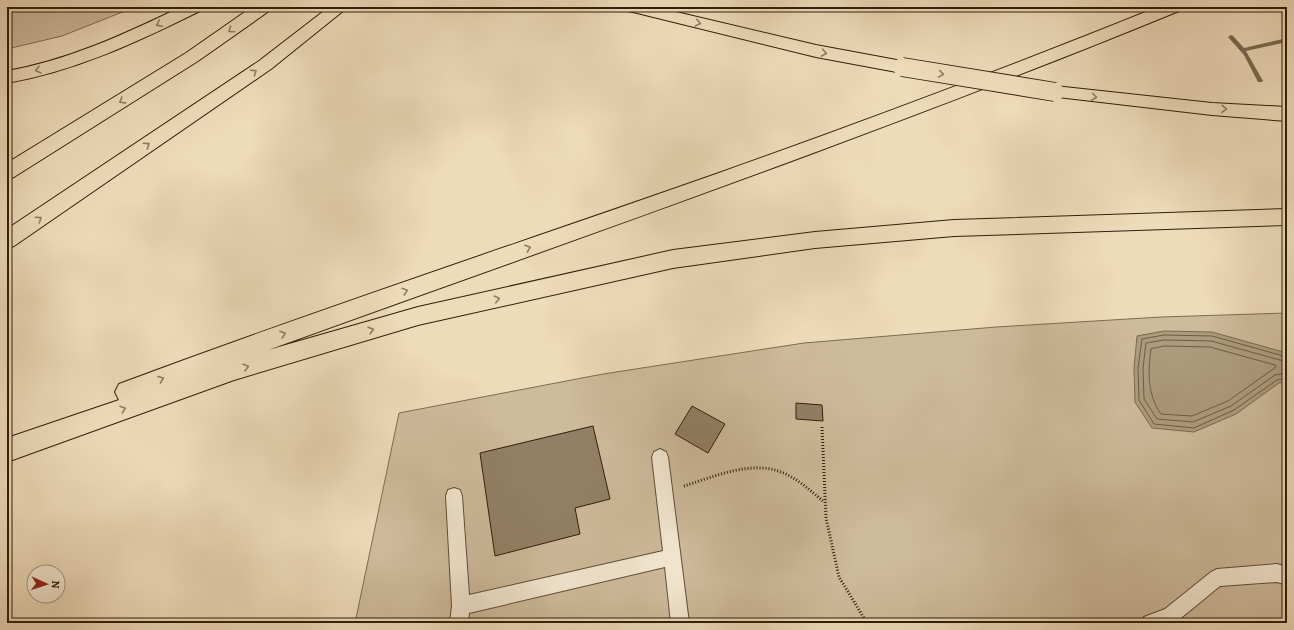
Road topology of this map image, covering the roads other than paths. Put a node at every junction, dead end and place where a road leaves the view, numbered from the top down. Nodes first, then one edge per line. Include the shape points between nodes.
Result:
1 (194, 7) edge
2 (262, 7) edge
3 (340, 7) edge
4 (633, 7) edge
5 (1173, 7) edge
6 (7, 77) edge
7 (1287, 114) edge
8 (7, 172) edge
9 (1287, 217) edge
10 (7, 240) edge
11 (7, 440) edge
12 (7, 450) edge
13 (660, 457) dead end
14 (454, 496) dead end
15 (672, 557) junction
16 (1287, 576) edge
17 (461, 606) junction
18 (459, 623) edge
19 (680, 623) edge
20 (1150, 623) edge

1 -> 6 highway via 67,63
2 -> 8 highway via 192,57
10 -> 3 highway via 265,65
4 -> 7 highway, bridge via 808,50 902,68 1055,92
11 -> 5 highway via 220,357 726,178 1008,73
12 -> 9 highway via 234,370 418,316 673,259 815,240 954,228
13 - 15 lane
14 - 17 lane
15 - 17 lane
15 - 19 lane
16 - 20 lane via 1277,573 1217,578 1170,616
17 - 18 lane

